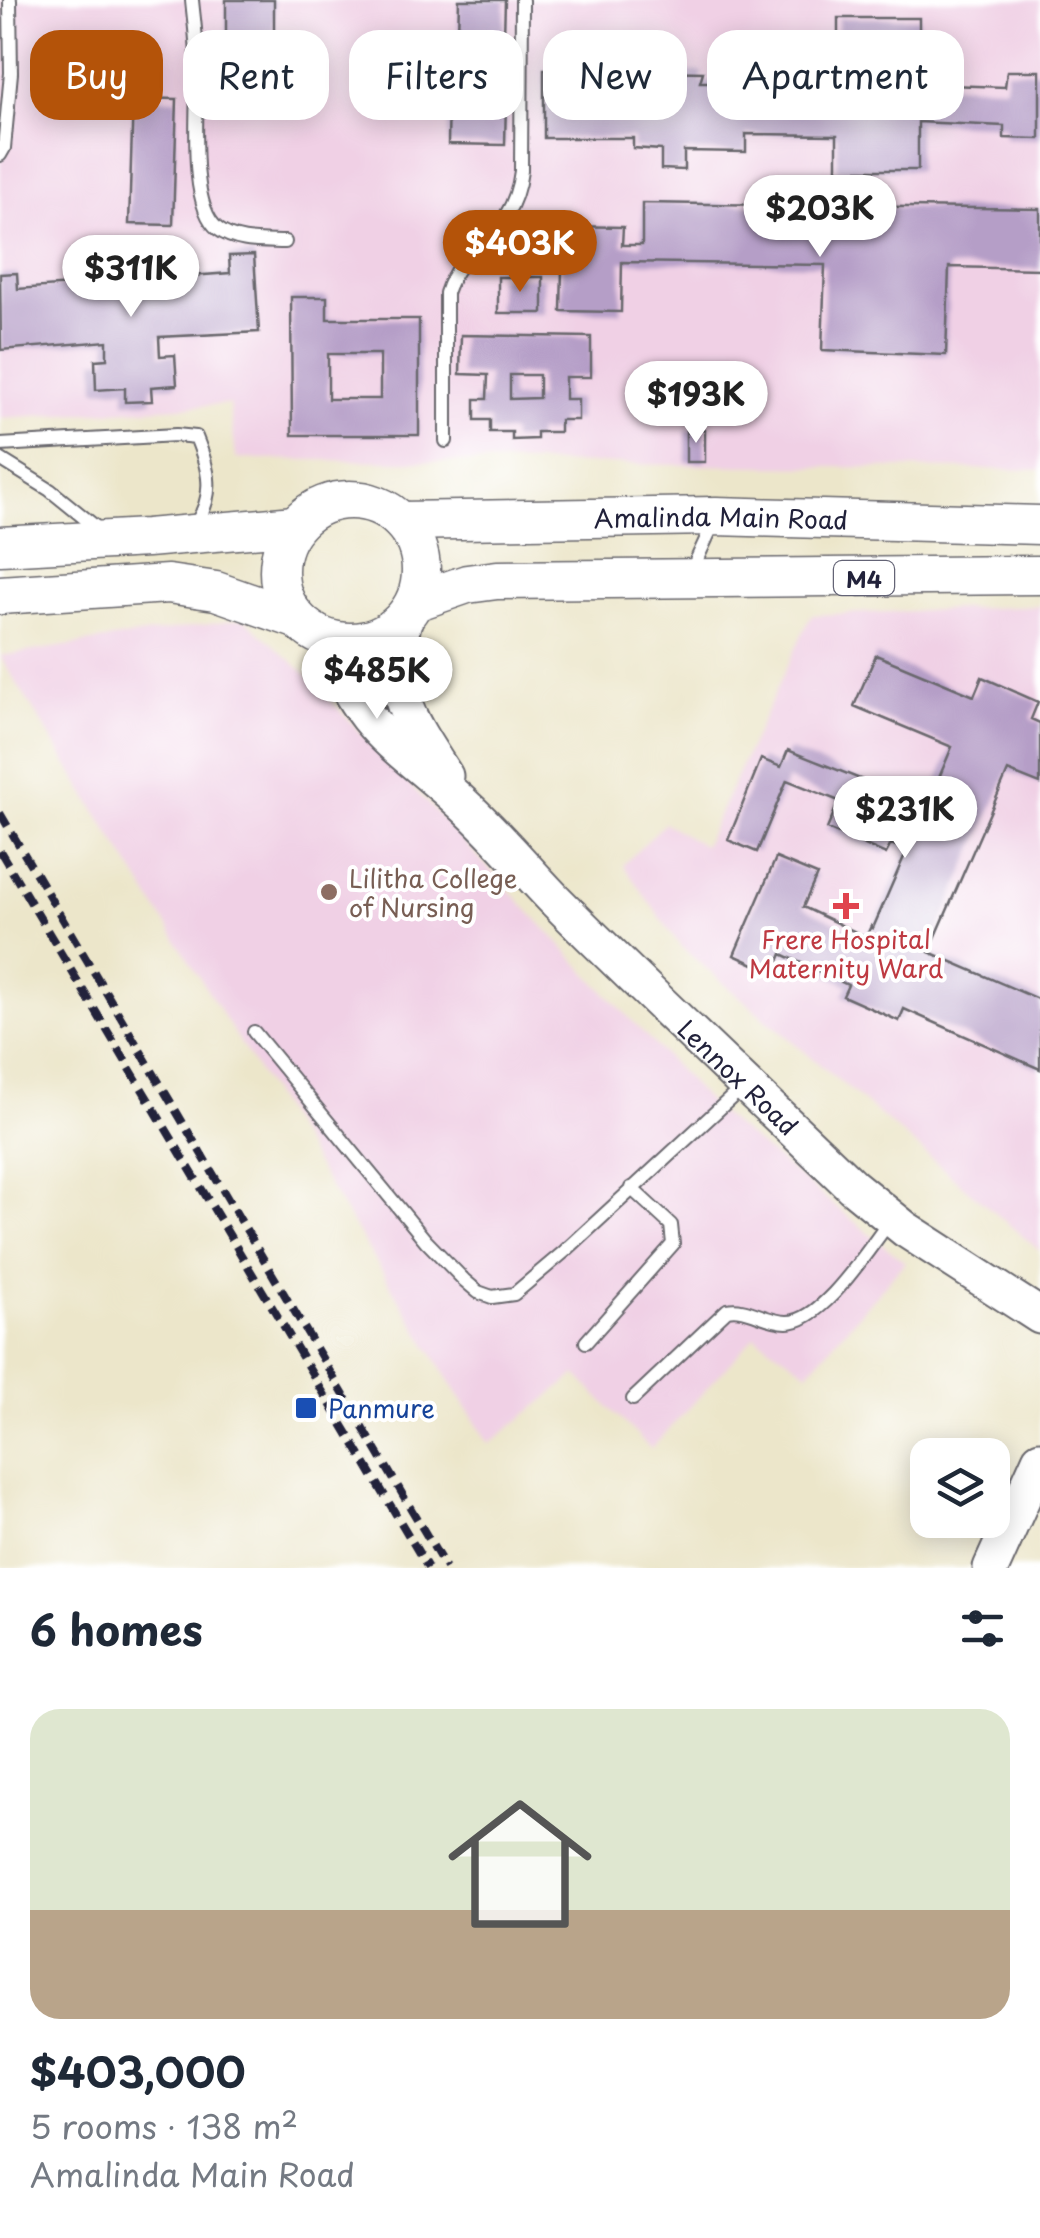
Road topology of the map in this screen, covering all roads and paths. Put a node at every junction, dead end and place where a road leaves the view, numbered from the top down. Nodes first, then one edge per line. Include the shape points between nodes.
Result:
1 (10, 0) edge
2 (192, 0) edge
3 (522, 0) edge
4 (0, 155) edge
5 (285, 242) dead end
6 (446, 441) dead end
7 (0, 445) edge
8 (0, 459) edge
9 (716, 516) junction
10 (401, 521) junction
11 (295, 525) junction
12 (1040, 525) edge
13 (188, 535) junction
14 (112, 540) junction
15 (0, 546) edge
16 (1040, 575) edge
17 (688, 579) junction
18 (0, 595) edge
19 (410, 610) junction
20 (312, 629) junction
21 (465, 806) junction
22 (254, 1032) dead end
23 (746, 1084) junction
24 (631, 1188) junction
25 (891, 1219) junction
26 (1040, 1316) edge
27 (586, 1342) dead end
28 (633, 1399) dead end
29 (1040, 1459) edge
30 (991, 1568) edge

1 - 4 lane via 11,74
2 - 5 lane via 204,210 231,236
3 - 6 lane via 518,194 496,232 451,276 446,293
7 - 13 lane via 196,437 210,470 203,513
8 - 14 lane
9 - 10 main road, Amalinda Main Road
9 - 12 main road, Amalinda Main Road
9 - 17 lane
10 - 11 main road, Amalinda Main Road via 359,500 335,501
10 - 19 main road via 421,559
11 - 13 main road, Amalinda Main Road
11 - 20 main road via 284,542 279,582 285,602
13 - 14 main road, Amalinda Main Road
14 - 15 main road, Amalinda Main Road
16 - 17 main road, M4
17 - 19 main road, M4 via 498,580 467,584
18 - 20 main road, M4 via 168,584 216,591
19 - 20 main road, M4 via 370,640 349,642
19 - 21 street, Lennox Road via 396,651 396,679 424,742
20 - 21 street, Lennox Road via 378,732
21 - 23 street, Lennox Road
22 - 24 lane via 426,1241 478,1292 514,1294
23 - 24 lane
23 - 25 street, Lennox Road
24 - 27 lane via 671,1225 673,1244
25 - 26 street, Lennox Road
25 - 28 lane via 807,1318 771,1321 740,1308 727,1310
29 - 30 street

